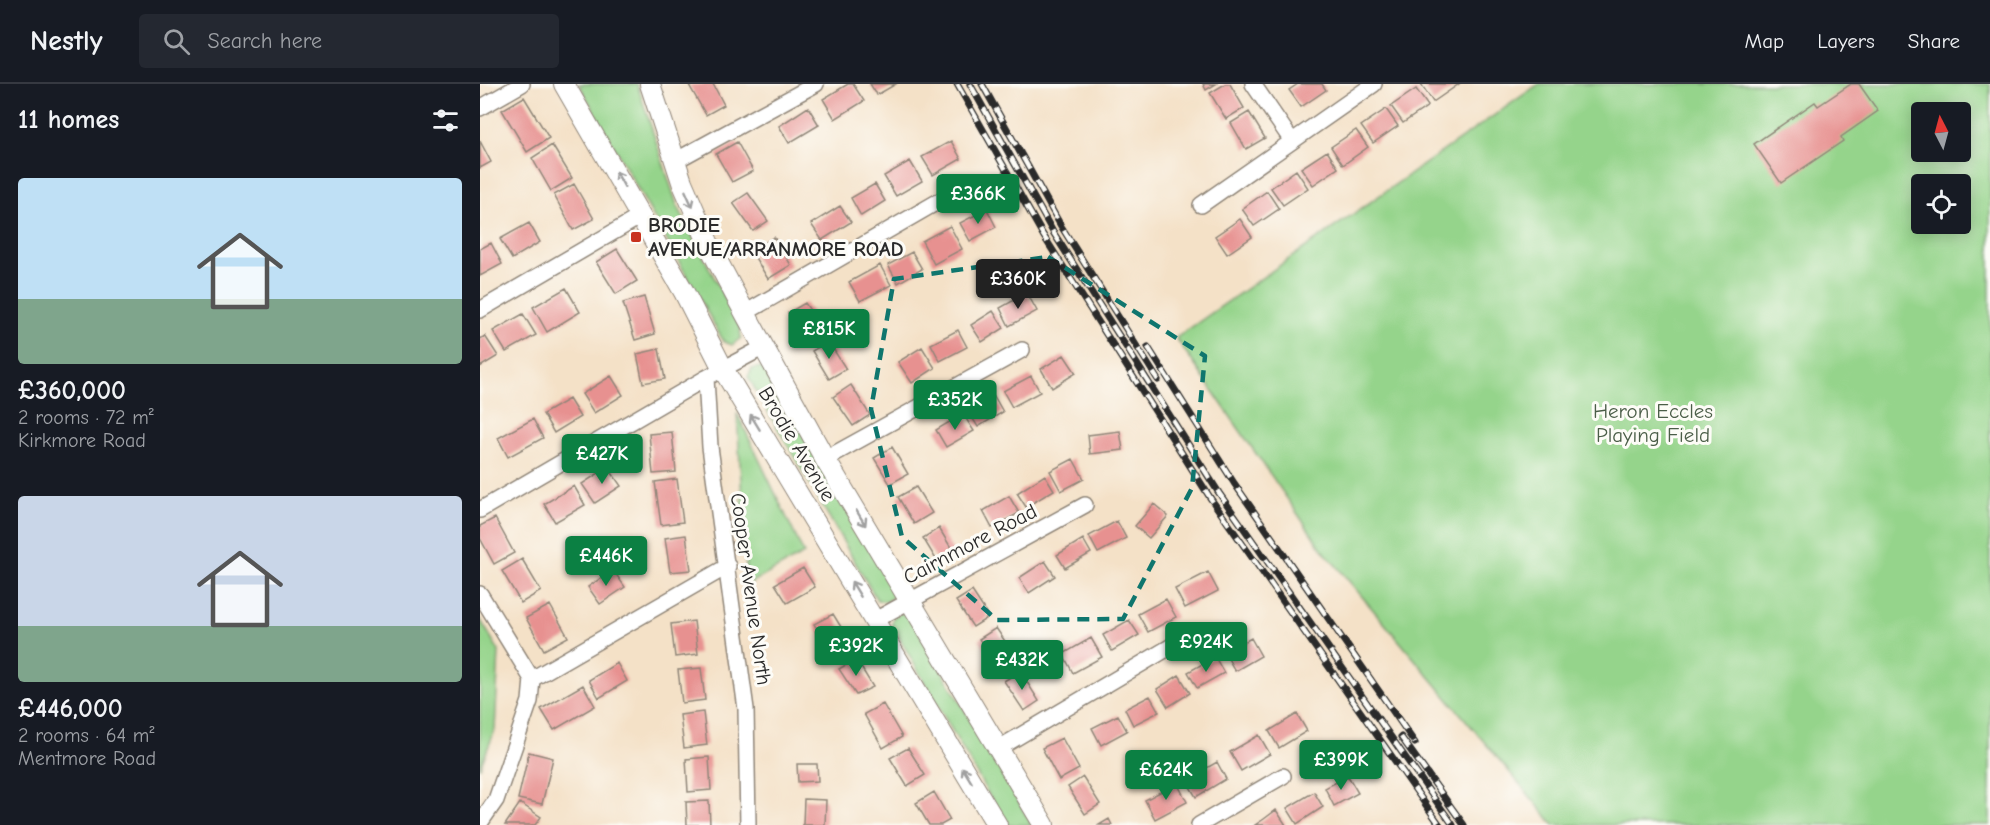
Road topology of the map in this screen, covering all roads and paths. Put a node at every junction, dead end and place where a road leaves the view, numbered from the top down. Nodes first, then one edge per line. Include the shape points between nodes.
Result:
1 (522, 84) edge
2 (564, 84) edge
3 (650, 84) edge
4 (816, 84) edge
5 (1253, 84) edge
6 (1374, 84) edge
7 (480, 108) edge
8 (1292, 141) junction
9 (675, 161) junction
10 (939, 201) dead end
11 (1201, 205) dead end
12 (641, 216) junction
13 (480, 310) edge
14 (746, 313) junction
15 (764, 347) junction
16 (1022, 350) dead end
17 (714, 374) junction
18 (825, 459) junction
19 (1085, 505) dead end
20 (480, 510) edge
21 (728, 566) junction
22 (480, 594) edge
23 (911, 600) junction
24 (875, 620) junction
25 (1192, 634) dead end
26 (532, 680) junction
27 (999, 748) junction
28 (1283, 776) dead end
29 (480, 823) edge
30 (748, 825) edge
31 (997, 825) edge
32 (1044, 825) edge
33 (1198, 825) edge

1 - 7 street
12 -> 2 street, Brodie Avenue
3 - 9 street, Brodie Avenue
4 - 9 street
5 - 8 street
6 - 8 street
8 - 11 street
9 -> 14 street, Brodie Avenue via 711,249
10 - 14 street
12 - 13 street
12 - 17 street, Brodie Avenue via 684,292
14 - 15 street, Brodie Avenue
15 - 17 street
15 - 18 street, Brodie Avenue
16 - 18 street
17 - 20 street
17 - 21 street, Cooper Avenue North via 710,447
24 -> 17 street, Brodie Avenue
18 -> 23 street, Brodie Avenue
19 - 23 street, Cairnmore Road
21 - 26 street
21 - 30 street, Cooper Avenue North via 746,709
22 - 26 street
23 - 24 street, Cairnmore Road
23 - 27 street, Brodie Avenue
31 -> 24 street, Brodie Avenue
25 - 27 street
26 - 29 street via 530,701 496,800
27 - 32 street, Brodie Avenue
28 - 33 street

